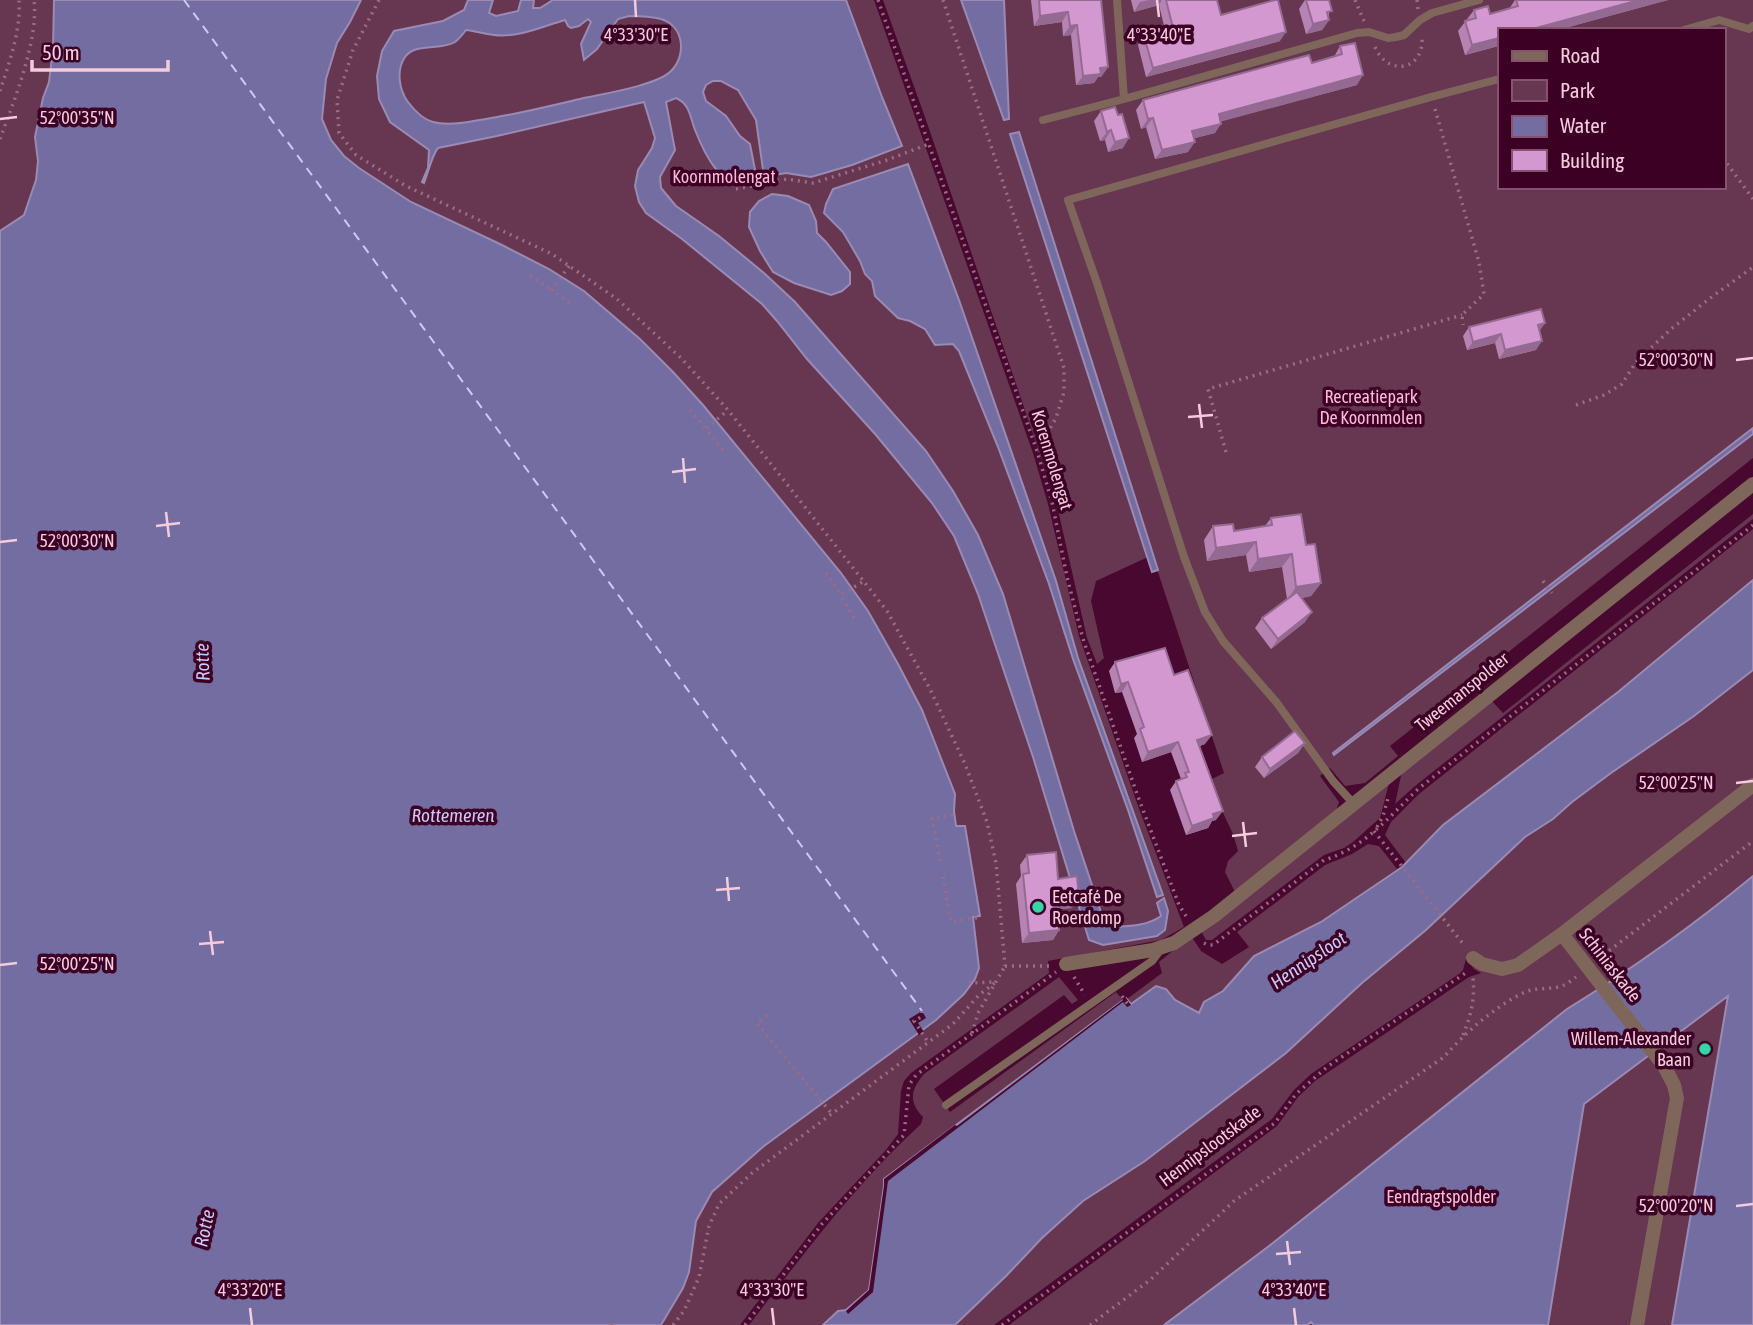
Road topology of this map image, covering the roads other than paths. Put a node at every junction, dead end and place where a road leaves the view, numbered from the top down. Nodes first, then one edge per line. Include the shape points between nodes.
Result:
1 (1117, 0) edge
2 (1479, 0) edge
3 (1753, 26) edge
4 (1691, 28) edge
5 (1498, 79) edge
6 (1124, 99) junction
7 (1043, 120) dead end
8 (1753, 484) edge
9 (1753, 785) edge
10 (1353, 803) junction
11 (1562, 934) junction
12 (1163, 947) junction
13 (1066, 964) road end
14 (1472, 964) road end
15 (946, 1105) dead end
16 (1637, 1325) edge

1 - 6 lane
2 - 6 lane via 1432,13 1404,35 1388,38 1357,33
3 - 4 lane via 1749,29 1719,20
5 - 10 lane via 1068,200 1205,612 1223,641
6 - 7 lane
8 - 10 street, Tweemanspolder
9 - 11 street
10 - 12 street, Tweemanspolder via 1224,907
11 - 14 street via 1518,965 1502,969
11 - 16 street, Schiniaskade via 1664,1066 1677,1098
12 - 13 street, Tweemanspolder
12 - 15 lane via 1152,961

